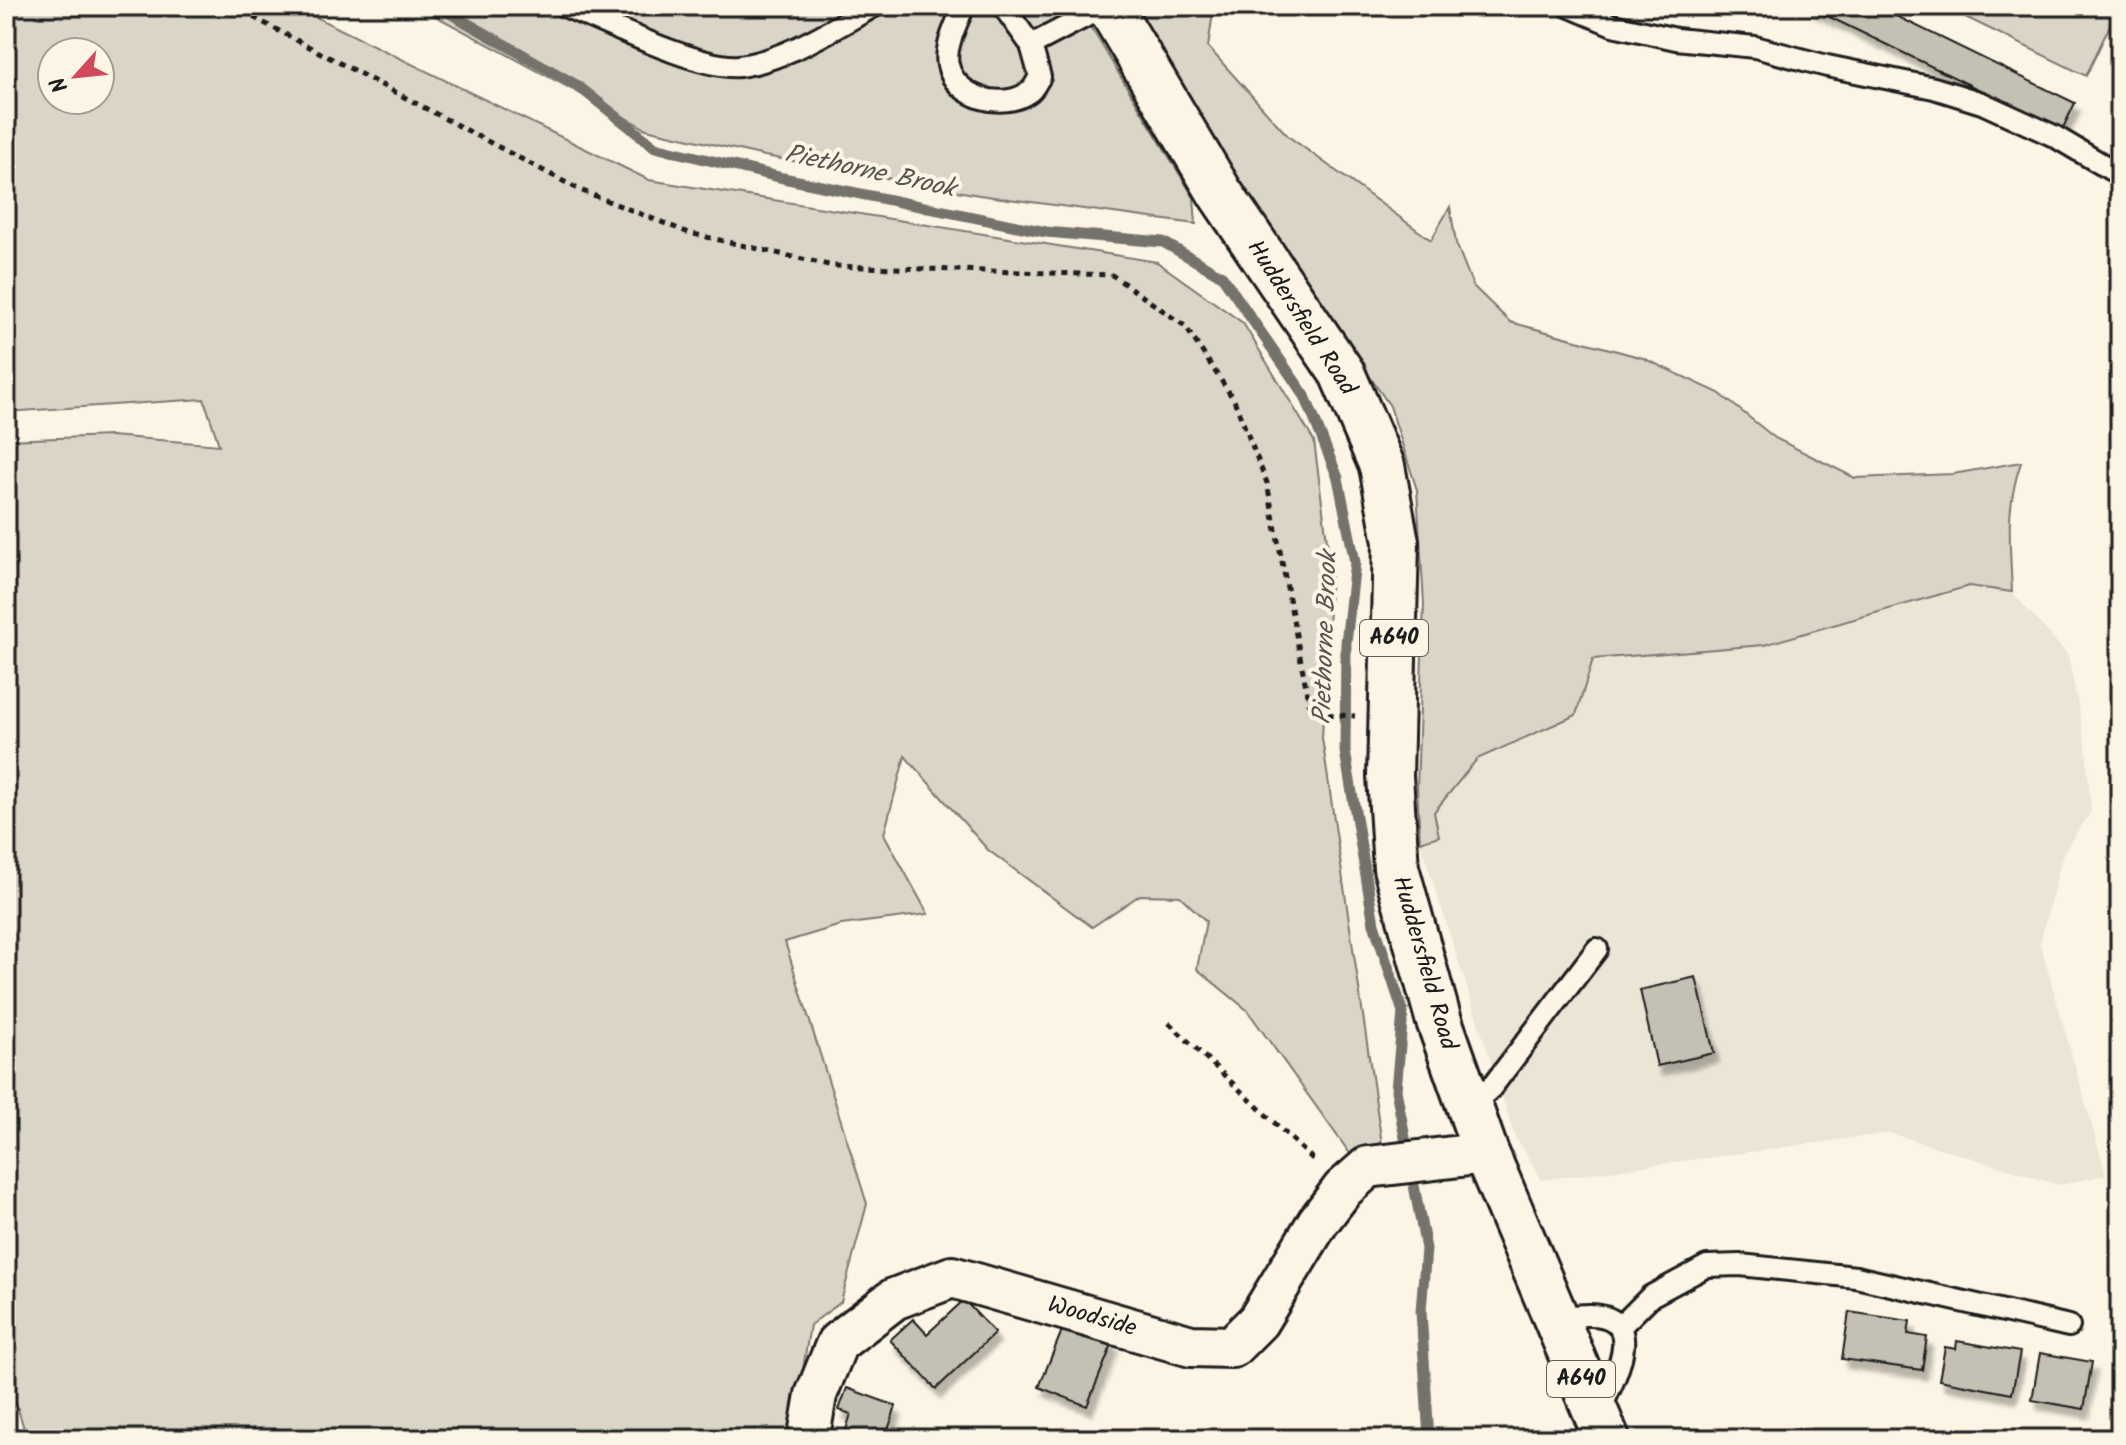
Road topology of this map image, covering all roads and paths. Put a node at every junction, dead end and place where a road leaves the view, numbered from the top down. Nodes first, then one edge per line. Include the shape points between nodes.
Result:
1 (232, 6) edge
2 (564, 6) edge
3 (874, 6) edge
4 (964, 6) edge
5 (1003, 6) edge
6 (1107, 6) edge
7 (1568, 6) edge
8 (1031, 45) junction
9 (2120, 175) edge
10 (1363, 716) dead end
11 (1597, 949) dead end
12 (1169, 1023) dead end
13 (1469, 1107) junction
14 (1469, 1155) junction
15 (1355, 1178) junction
16 (1555, 1319) junction
17 (2069, 1326) dead end
18 (1620, 1327) junction
19 (1602, 1427) edge
20 (6, 1429) edge
21 (810, 1430) dead end
22 (9, 1439) edge

1 - 10 path via 580,190 689,233 833,266 1112,275 1185,326 1234,400 1267,483 1309,703 1320,714
2 - 3 lane via 703,63 737,66 769,59
4 - 8 lane via 947,62 953,81 969,94 990,100 1018,98 1031,91 1040,77
5 - 8 lane
6 - 8 lane
6 - 13 main road, Huddersfield Road / A640 via 1220,193 1342,373 1382,466 1396,542 1390,776 1396,868
7 - 9 lane via 1613,25 1676,39 1755,47 1934,88 2018,119
11 - 13 lane via 1491,1088
12 - 15 path via 1297,1142
13 - 14 main road, Huddersfield Road / A640
14 - 15 street
14 - 16 main road, Huddersfield Road / A640
15 - 21 street, Woodside via 1318,1222 1258,1321 1232,1347 1191,1346 952,1277 894,1299 837,1343 816,1395
16 - 18 lane via 1587,1314 1607,1317
16 - 19 main road, Huddersfield Road / A640
17 - 18 lane via 1856,1277 1740,1265 1707,1266 1651,1296
18 - 19 lane via 1625,1343
20 - 22 path

